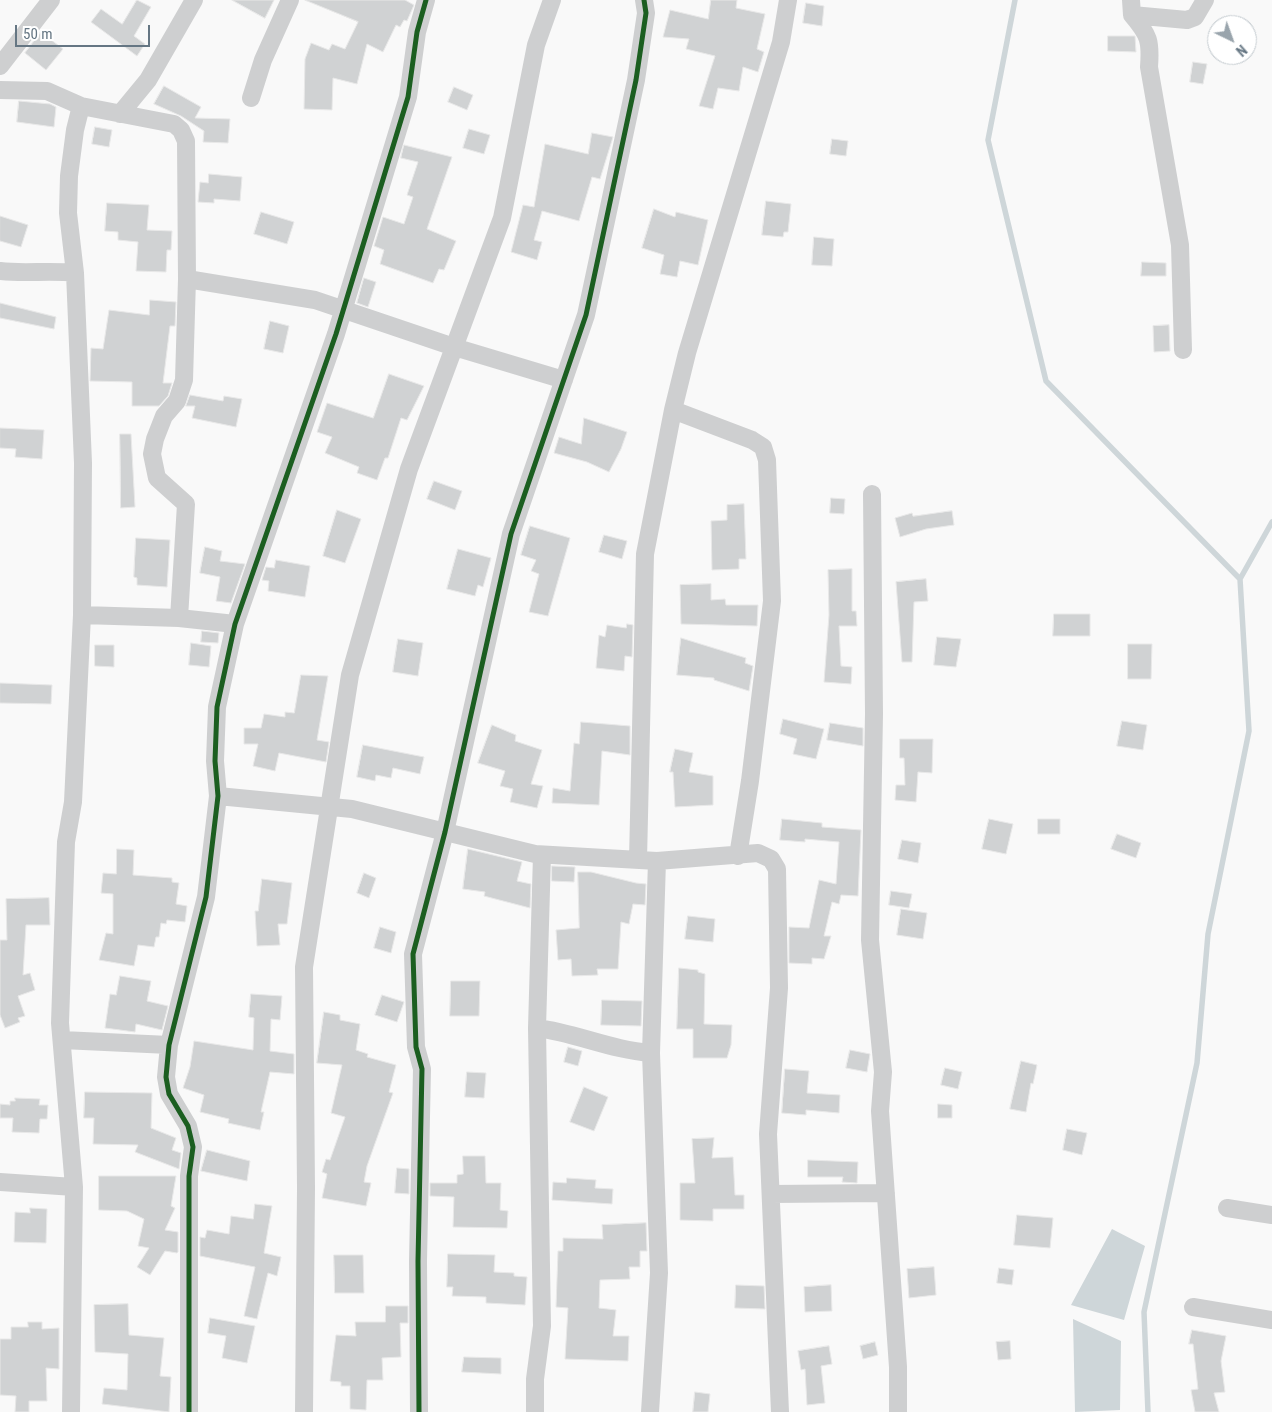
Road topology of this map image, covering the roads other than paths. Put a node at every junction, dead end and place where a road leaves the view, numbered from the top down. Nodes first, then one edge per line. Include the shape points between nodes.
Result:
1 (51, 0) edge
2 (194, 0) edge
3 (290, 0) edge
4 (426, 0) edge
5 (552, 0) edge
6 (644, 0) edge
7 (788, 0) edge
8 (1205, 0) edge
9 (1131, 7) edge
10 (0, 66) edge
11 (0, 90) edge
12 (251, 98) dead end
13 (81, 106) junction
14 (120, 114) junction
15 (0, 271) edge
16 (75, 273) junction
17 (187, 279) junction
18 (344, 308) junction
19 (454, 347) junction
20 (1183, 350) dead end
21 (564, 380) junction
22 (673, 410) junction
23 (872, 494) dead end
24 (82, 614) junction
25 (179, 618) junction
26 (235, 624) junction
27 (218, 796) junction
28 (330, 805) junction
29 (445, 832) junction
30 (542, 855) junction
31 (738, 856) junction
32 (638, 860) junction
33 (657, 861) junction
34 (537, 1028) junction
35 (62, 1040) junction
36 (169, 1045) junction
37 (651, 1052) junction
38 (0, 1182) edge
39 (74, 1187) junction
40 (886, 1193) junction
41 (770, 1194) junction
42 (1227, 1208) dead end
43 (1272, 1215) edge
44 (1193, 1308) dead end
45 (1272, 1320) edge
46 (71, 1412) edge
47 (189, 1412) edge
48 (304, 1412) edge
49 (419, 1412) edge
50 (535, 1412) edge
51 (650, 1412) edge
52 (780, 1412) edge
53 (898, 1412) edge

1 - 10 street
2 - 14 street via 148,80
3 - 12 street via 263,60
4 - 18 street via 417,32 408,97
5 - 19 street via 536,45 502,218
6 - 21 street via 646,12 636,80 586,315
7 - 22 street via 781,42 687,352
8 - 9 street via 1195,17 1187,20
9 - 20 street via 1151,45 1149,67 1180,245
11 - 13 street via 47,91
13 - 14 street
13 - 16 street via 69,176 68,213
14 - 17 street via 174,124 182,130 186,141
15 - 16 street
16 - 24 street via 83,463
17 - 18 street via 315,300
17 - 25 street via 184,380 177,401 164,416 152,454 157,478 186,504
18 - 19 street
18 - 26 street
19 - 21 street
19 - 28 street via 409,469 350,676
21 - 29 street via 511,534
22 - 31 street via 752,440 763,447 767,460 772,601
22 - 32 street via 645,554
23 - 40 street via 874,714 870,940 883,1072 880,1111
24 - 25 street
24 - 35 street via 73,802 66,842
25 - 26 street
26 - 27 street via 217,707
27 - 28 street
27 - 36 street via 206,897
28 - 29 street
28 - 48 street via 304,967
29 - 30 street
29 - 49 street via 413,954 416,1048 422,1069
30 - 32 street
30 - 34 street
31 - 33 street
31 - 41 street via 758,852 771,859 778,869 779,988 768,1134
32 - 33 street
33 - 37 street
34 - 37 street via 626,1051
34 - 50 street via 542,1326 535,1379
35 - 36 street
35 - 39 street
36 - 47 street via 166,1077 169,1094 188,1126 193,1147 189,1176
37 - 51 street via 659,1273
38 - 39 street
39 - 46 street
40 - 41 street
40 - 53 street
41 - 52 street
42 - 43 street
44 - 45 street

